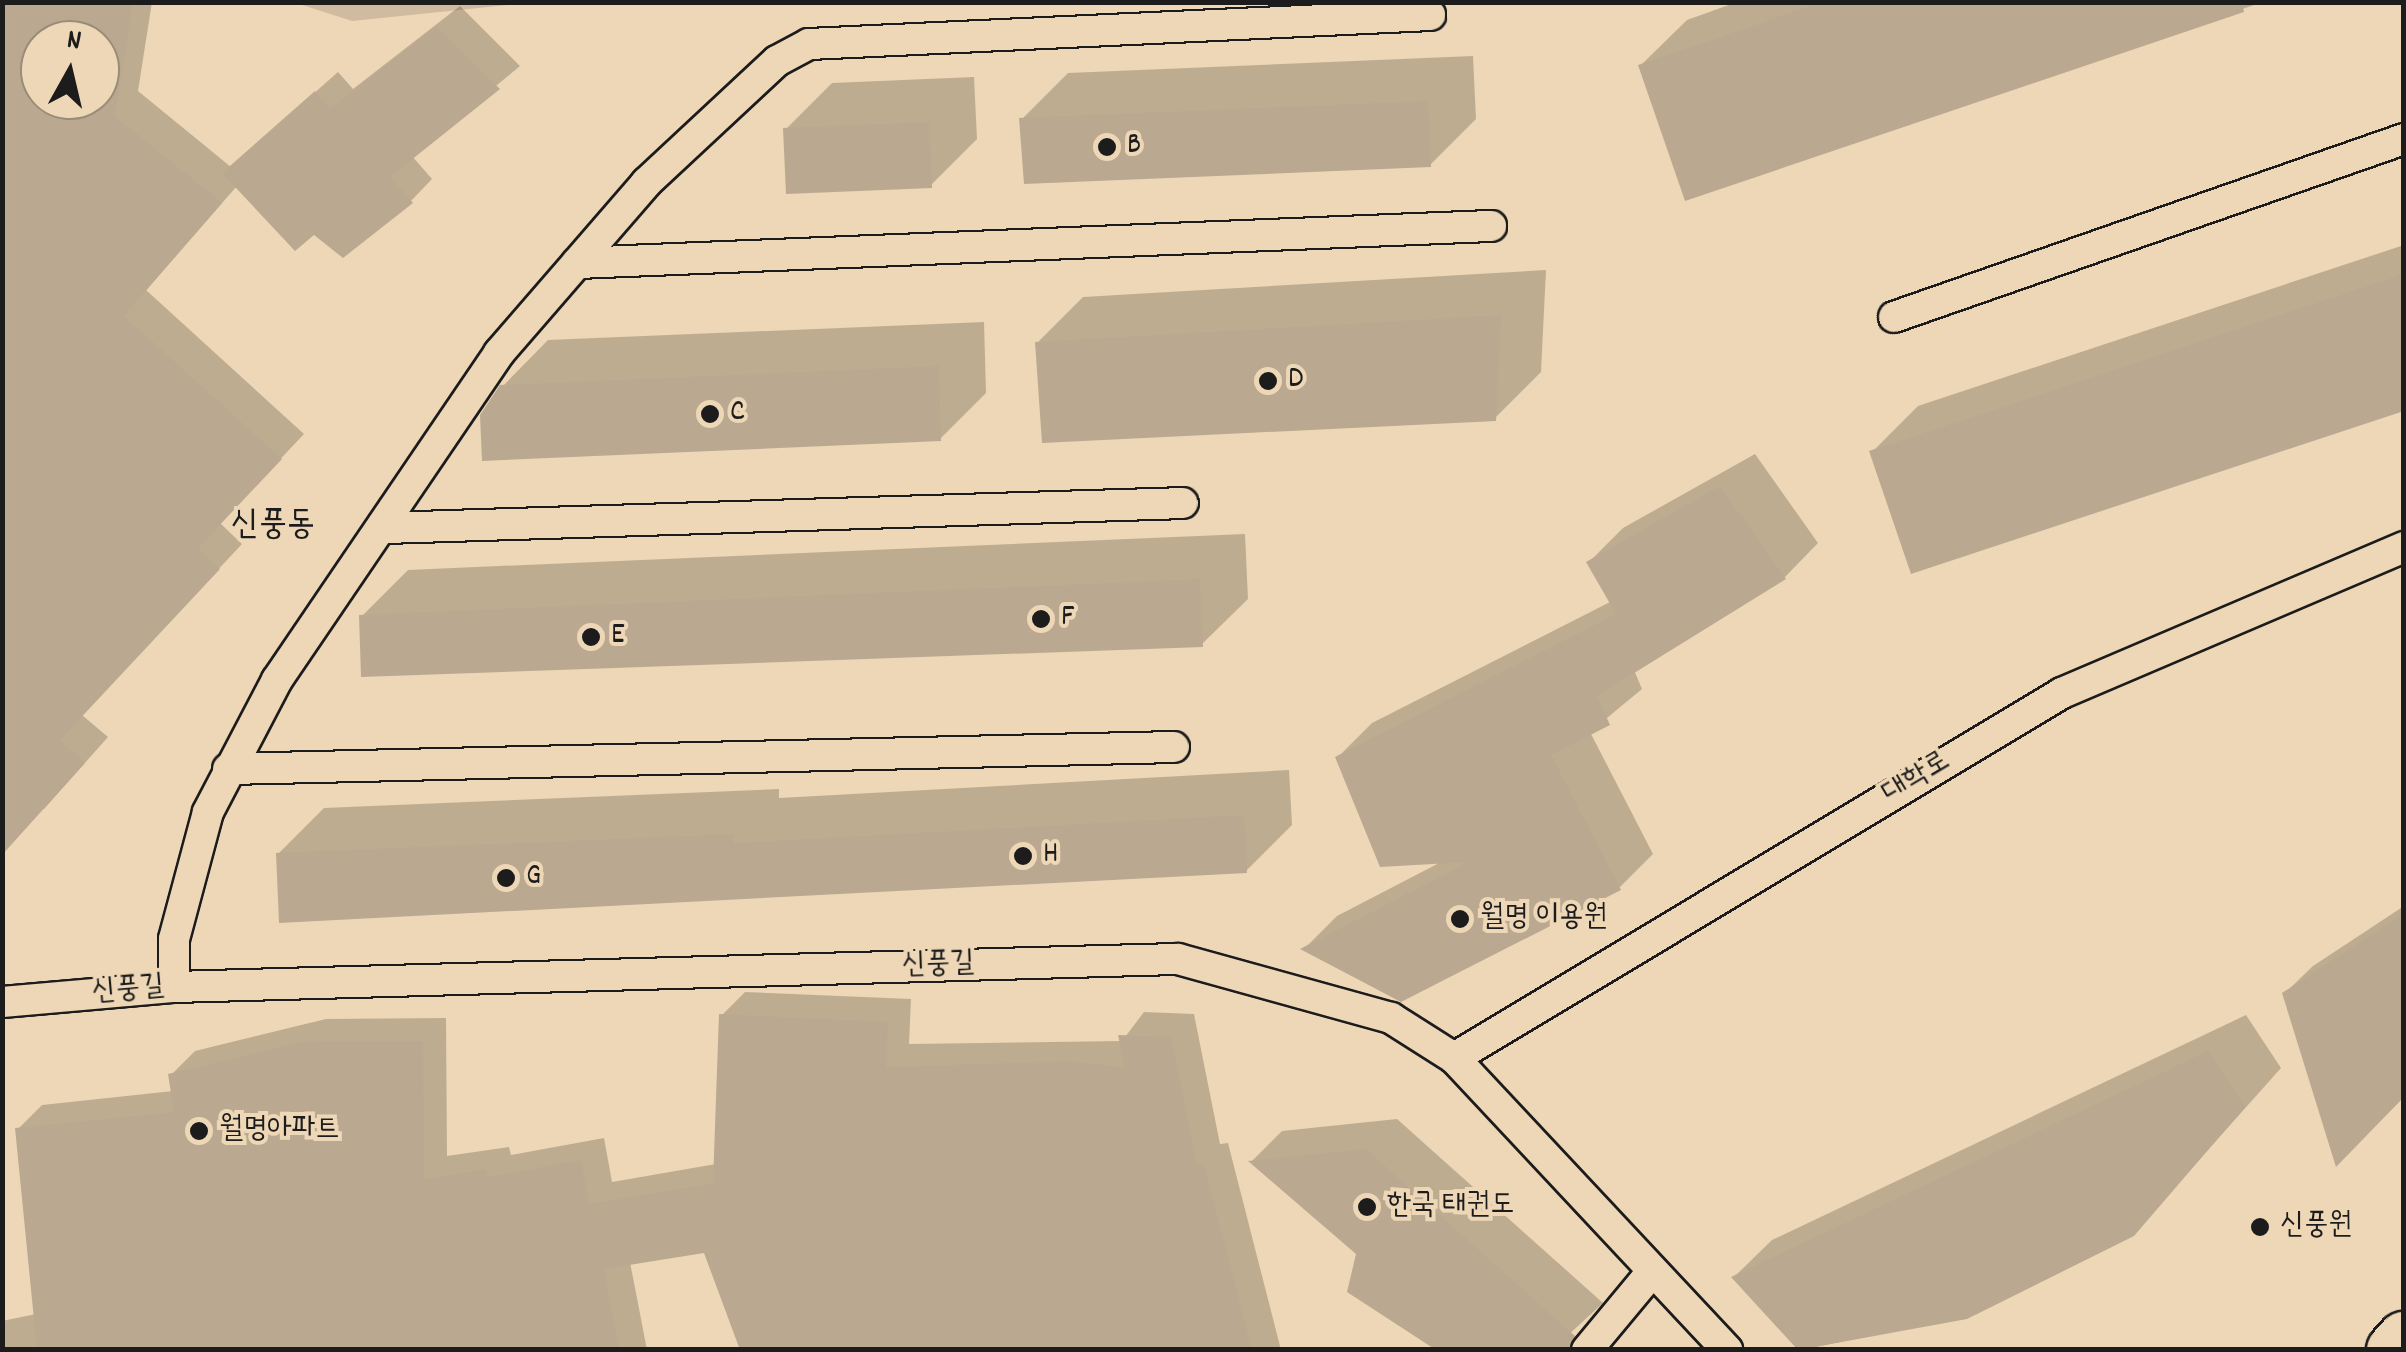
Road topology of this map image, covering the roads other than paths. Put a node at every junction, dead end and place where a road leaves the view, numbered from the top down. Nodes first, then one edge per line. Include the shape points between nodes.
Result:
1 (1430, 14) dead end
2 (2404, 138) edge
3 (1491, 226) dead end
4 (577, 263) junction
5 (1894, 316) dead end
6 (1183, 503) dead end
7 (385, 528) junction
8 (2404, 547) edge
9 (1174, 747) dead end
10 (228, 769) junction
11 (174, 987) junction
12 (2, 1002) edge
13 (1454, 1058) junction
14 (1651, 1274) junction
15 (2404, 1340) edge
16 (1587, 1350) edge
17 (1727, 1350) edge
18 (2394, 1350) edge

1 - 4 lane via 809,44 744,89 646,183
2 - 5 lane
3 - 4 lane
4 - 7 lane via 500,353
6 - 7 lane
7 - 10 lane via 277,680
8 - 13 lane, 대학로 via 2062,693
9 - 10 lane
10 - 11 lane via 186,877 174,939
11 - 12 lane, 신풍길
11 - 13 lane, 신풍길 via 1178,959 1390,1018
13 - 14 lane, 신풍길 via 1631,1241
14 - 16 lane
14 - 17 lane, 신풍길
15 - 18 street

